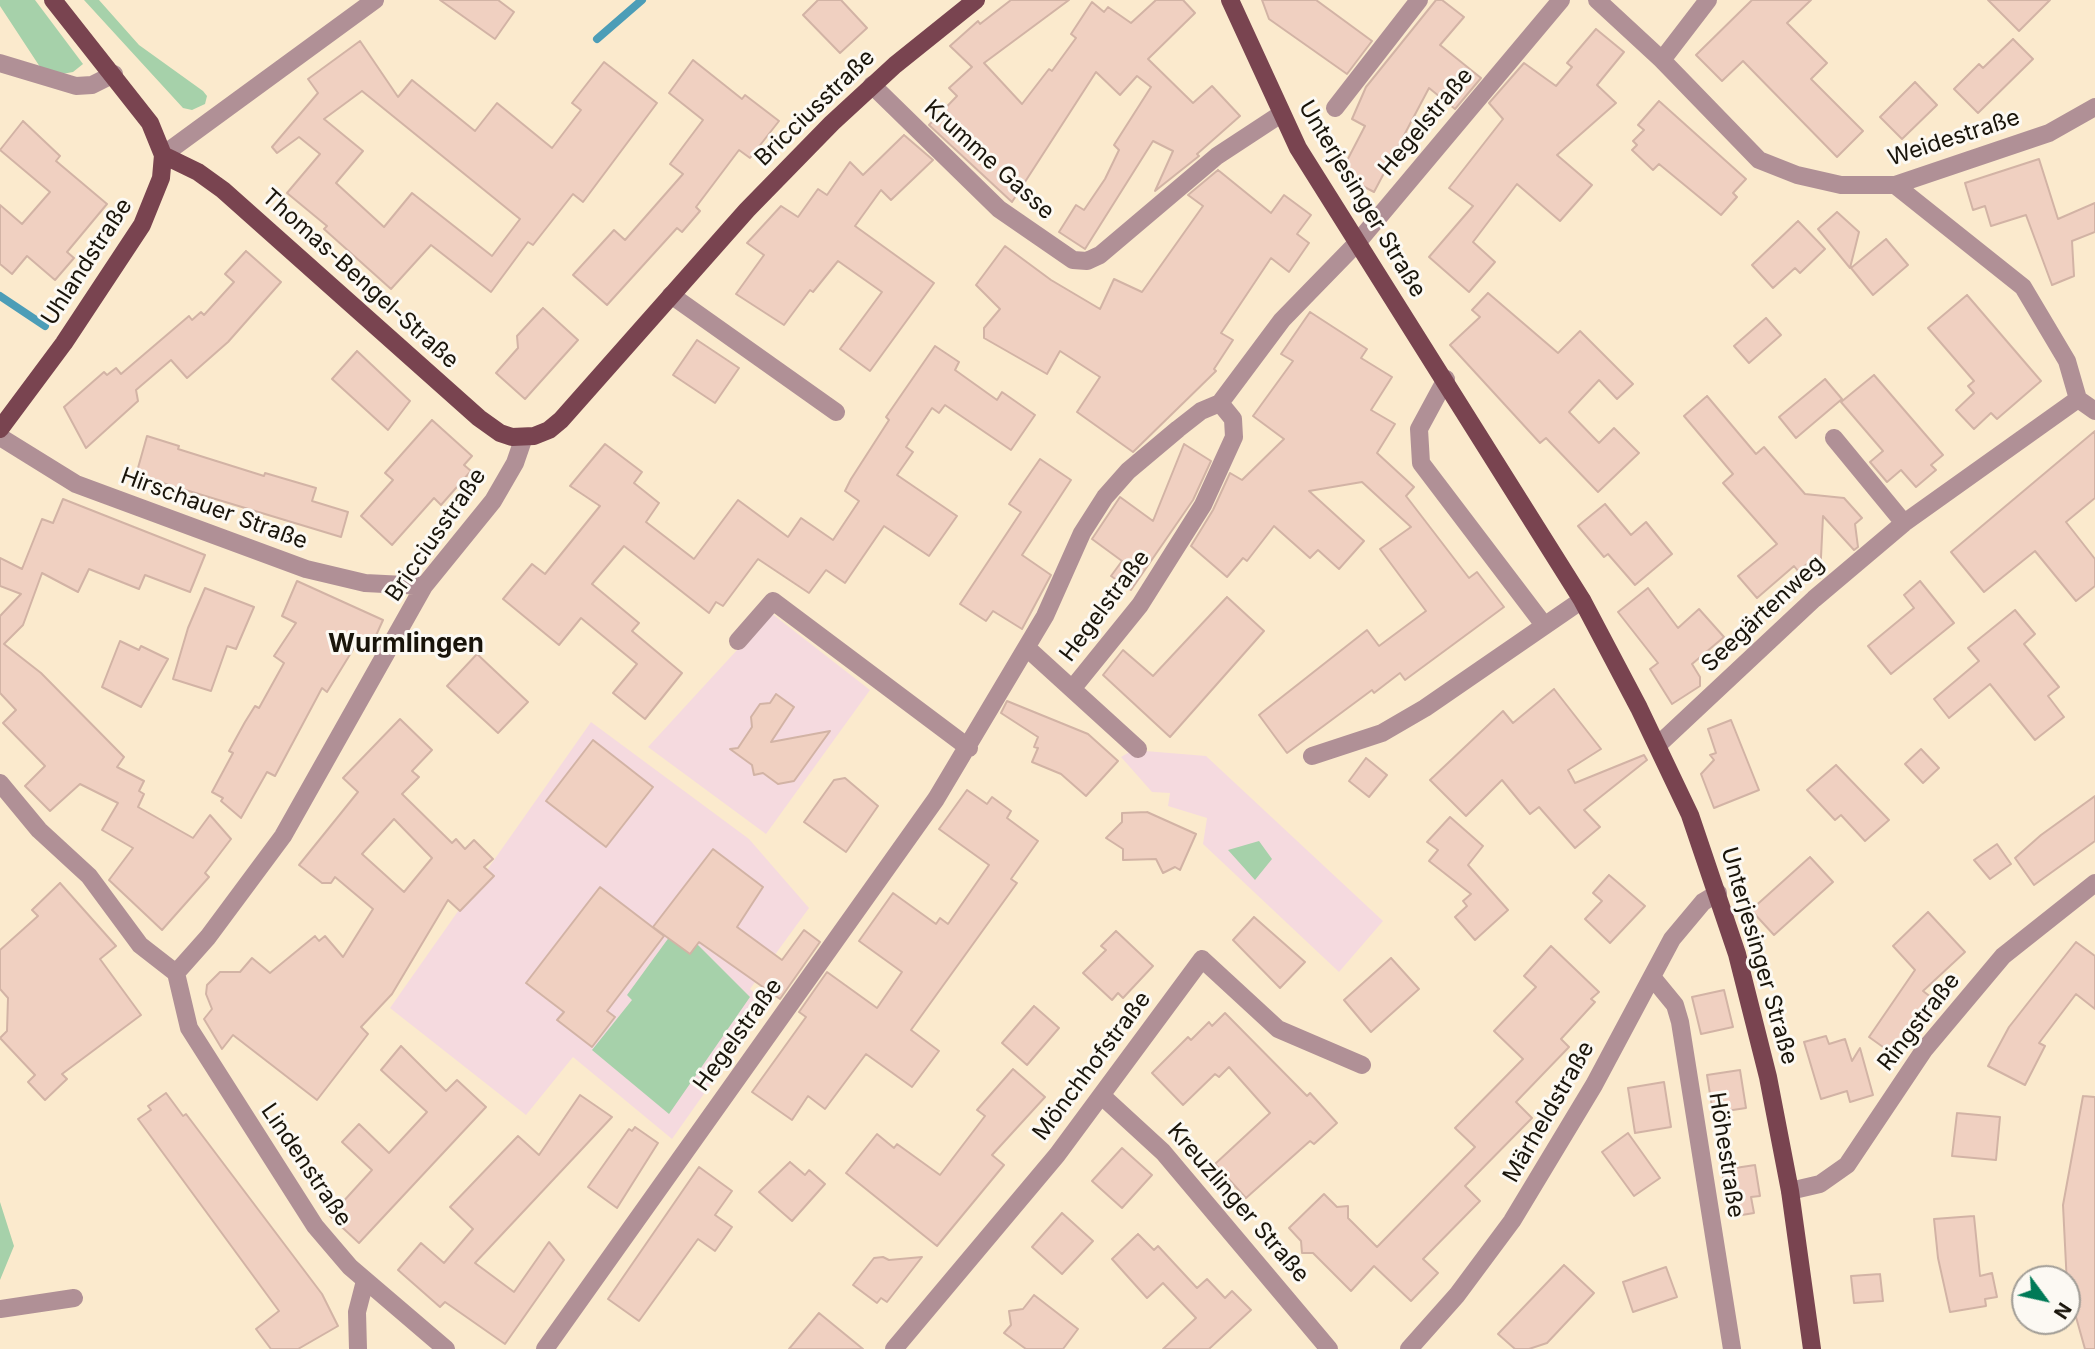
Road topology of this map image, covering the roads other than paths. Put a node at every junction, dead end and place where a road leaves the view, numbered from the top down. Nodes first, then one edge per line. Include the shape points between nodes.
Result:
1 (53, 0) edge
2 (374, 0) edge
3 (976, 0) edge
4 (1230, 0) edge
5 (1419, 0) edge
6 (1561, 0) edge
7 (1597, 0) edge
8 (1708, 0) edge
9 (1662, 60) junction
10 (0, 63) edge
11 (114, 74) junction
12 (872, 85) junction
13 (2095, 107) edge
14 (1335, 108) dead end
15 (1281, 114) junction
16 (163, 155) junction
17 (1895, 185) junction
18 (1357, 243) junction
19 (671, 295) junction
20 (1446, 379) junction
21 (2078, 399) junction
22 (1220, 403) junction
23 (2095, 411) edge
24 (836, 412) dead end
25 (0, 429) edge
26 (0, 437) edge
27 (524, 437) junction
28 (1834, 438) dead end
29 (1904, 523) junction
30 (424, 586) junction
31 (1582, 600) junction
32 (1544, 625) junction
33 (738, 641) dead end
34 (1027, 648) junction
35 (1072, 689) junction
36 (1658, 745) junction
37 (969, 748) junction
38 (1138, 748) dead end
39 (1312, 756) dead end
40 (1, 786) edge
41 (2095, 883) edge
42 (1718, 893) junction
43 (177, 973) junction
44 (1653, 977) junction
45 (1362, 1065) dead end
46 (1102, 1096) junction
47 (1790, 1191) junction
48 (365, 1281) junction
49 (74, 1298) dead end
50 (0, 1309) edge
51 (358, 1349) edge
52 (446, 1349) edge
53 (545, 1349) edge
54 (894, 1349) edge
55 (1329, 1349) edge
56 (1409, 1349) edge
57 (1732, 1349) edge
58 (1812, 1349) edge

1 - 11 main road
2 - 16 street
3 - 12 main road, Bricciusstraße
4 - 15 main road, Unterjesinger Straße
5 - 14 street
6 - 18 street, Hegelstraße
7 - 9 street, Weidestraße
8 - 9 street
9 - 17 street, Weidestraße via 1759,160 1841,185
10 - 11 street via 76,86 92,85
11 - 16 main road via 150,123
12 - 15 street, Krumme Gasse via 999,209 1073,260 1087,261 1100,255 1217,156
12 - 19 main road, Bricciusstraße via 761,195
13 - 17 street, Weidestraße via 2049,133
15 - 18 main road, Unterjesinger Straße
16 - 25 main road, Uhlandstraße via 159,189 142,225 57,354
16 - 27 main road, Thomas-Bengel-Straße via 223,190 479,418 500,433
17 - 21 street via 2023,287 2067,361
18 - 20 main road, Unterjesinger Straße
18 - 22 street, Hegelstraße via 1282,320
19 - 24 street
19 - 27 main road, Bricciusstraße via 561,420 542,434
20 - 31 main road, Unterjesinger Straße
20 - 32 street via 1419,429 1421,463
21 - 23 street
21 - 29 street, Seegärtenweg
22 - 34 street, Hegelstraße via 1200,411 1105,496 1082,533
22 - 35 street, Hegelstraße via 1233,419 1234,437 1203,505 1140,605
26 - 30 street, Hirschauer Straße via 76,484 306,569 365,583
27 - 30 street, Bricciusstraße via 493,501
28 - 29 street
29 - 36 street, Seegärtenweg
30 - 43 street, Bricciusstraße via 284,836
31 - 32 street
31 - 36 main road, Unterjesinger Straße
32 - 39 street via 1382,733
33 - 37 street via 773,601
34 - 35 street, Hegelstraße
34 - 37 street, Hegelstraße
35 - 38 street, Hegelstraße
36 - 42 main road, Unterjesinger Straße
37 - 53 street, Hegelstraße
40 - 43 street via 39,830 89,876 140,945
41 - 47 street, Ringstraße via 2003,956 1924,1050 1847,1165 1820,1184
42 - 44 street, Märheldstraße via 1683,923
42 - 47 main road, Unterjesinger Straße via 1755,1020
43 - 48 street, Lindenstraße via 189,1028 207,1060 315,1226
44 - 56 street, Märheldstraße via 1512,1221
44 - 57 street, Höhestraße via 1675,1005 1680,1022
45 - 46 street, Mönchhofstraße via 1278,1029 1202,959
46 - 54 street, Mönchhofstraße via 1013,1210
46 - 55 street, Kreuzlinger Straße via 1171,1161
47 - 58 main road, Unterjesinger Straße
48 - 51 street via 357,1312
48 - 52 street, Lindenstraße
49 - 50 street

